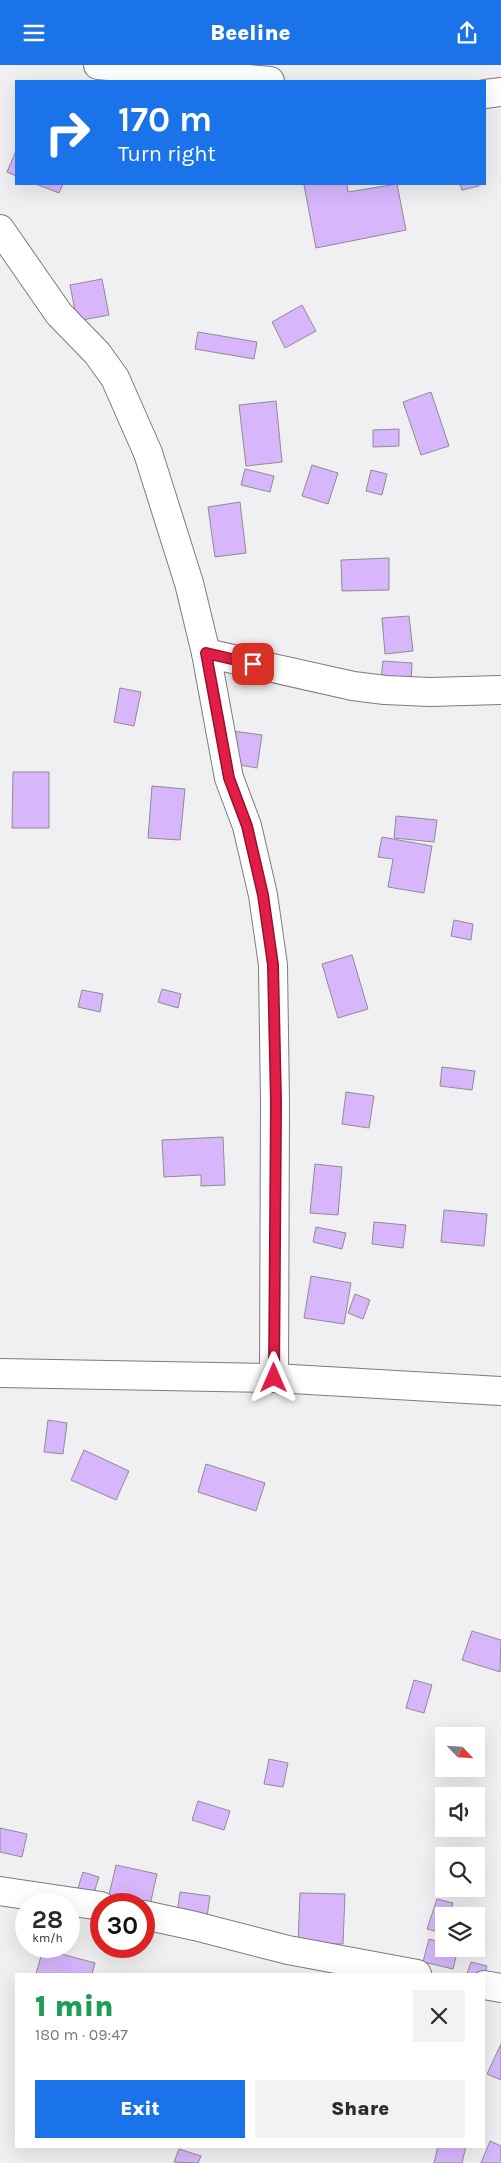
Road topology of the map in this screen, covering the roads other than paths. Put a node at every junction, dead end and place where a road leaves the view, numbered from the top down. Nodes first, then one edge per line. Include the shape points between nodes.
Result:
1 (98, 65) edge
2 (259, 80) edge
3 (501, 92) edge
4 (486, 94) edge
5 (0, 229) edge
6 (206, 653) junction
7 (501, 690) edge
8 (0, 1373) edge
9 (274, 1378) junction
10 (501, 1391) edge
11 (0, 1891) edge
12 (90, 1904) edge
13 (155, 1917) edge
14 (411, 1973) edge
15 (485, 1985) edge
16 (501, 1988) edge

1 - 2 street
3 - 4 street
5 - 6 street via 59,314 97,353 115,378 148,453 189,583
6 - 7 street via 353,686 430,692
6 - 9 street via 229,778 247,826 263,895 273,965 276,1102
8 - 9 street
9 - 10 street
11 - 12 street
13 - 14 street via 288,1950
15 - 16 street

